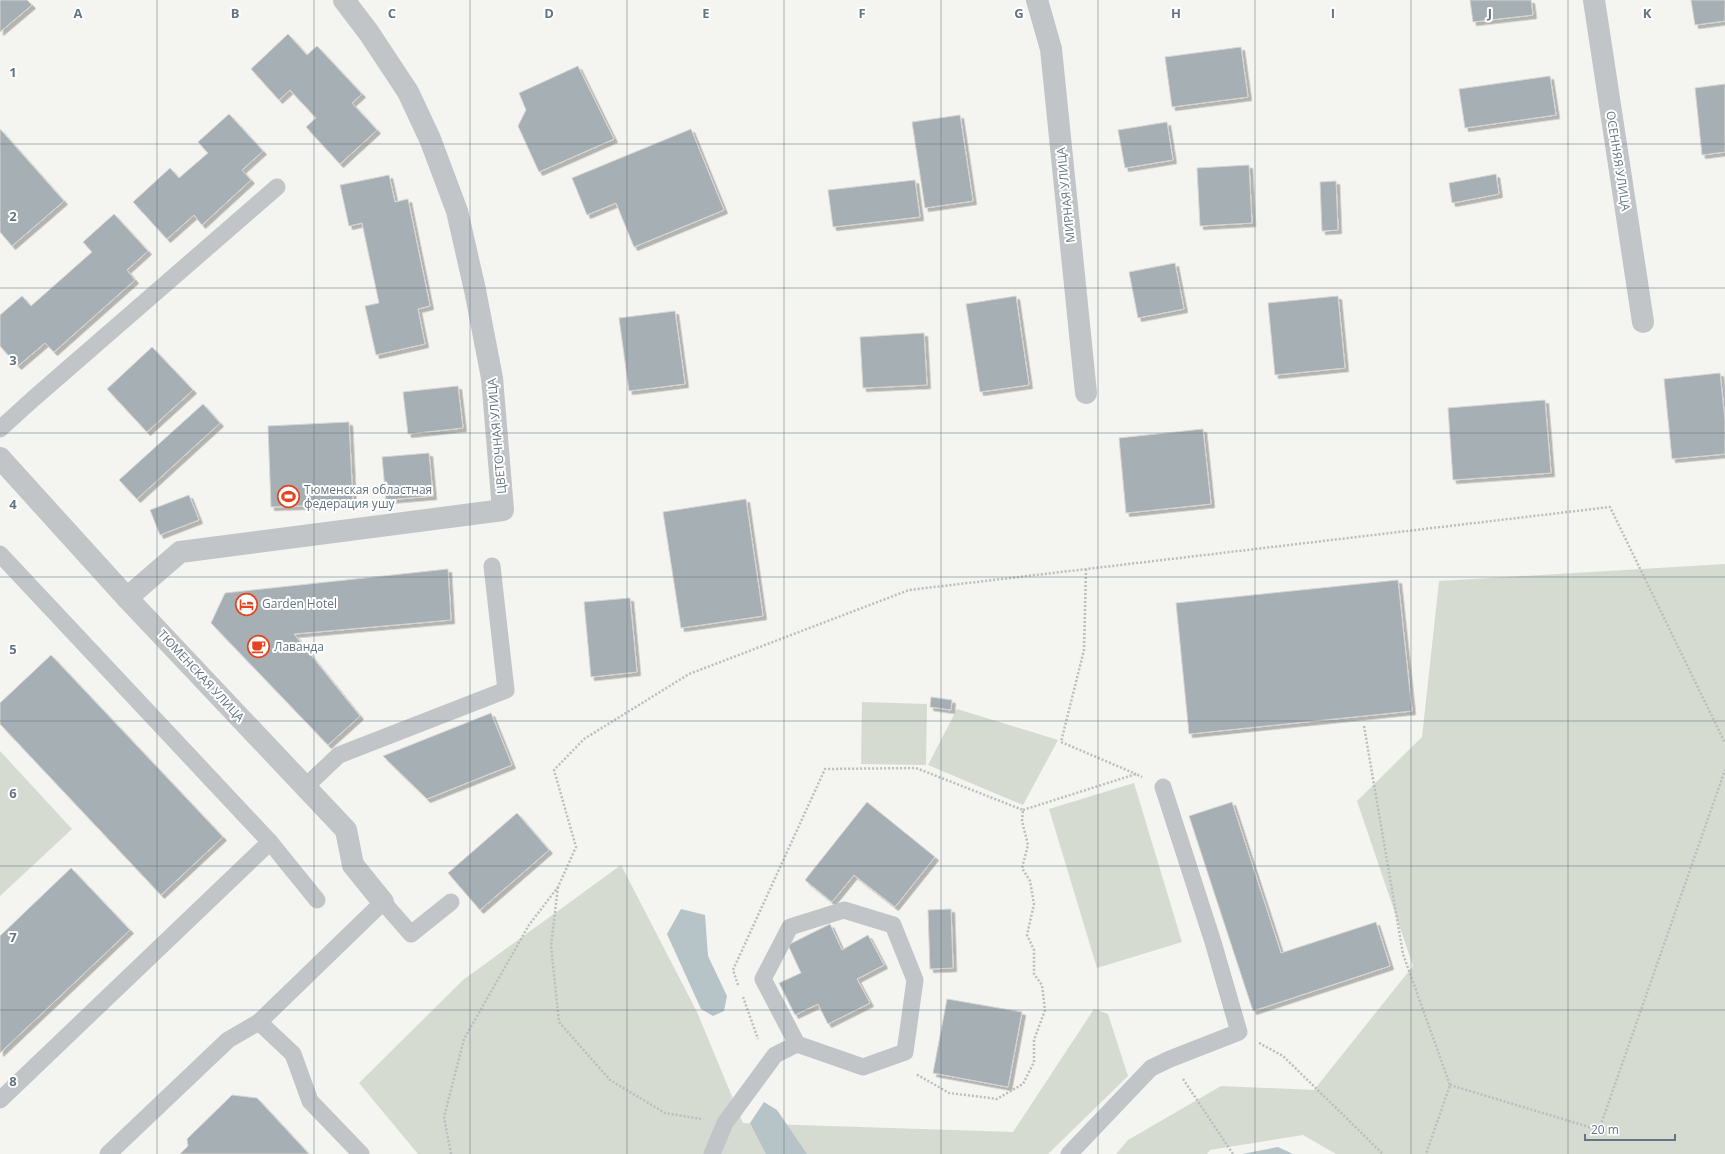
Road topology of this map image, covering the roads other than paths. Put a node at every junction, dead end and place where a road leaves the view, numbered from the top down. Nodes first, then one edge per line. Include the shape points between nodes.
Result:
1 (344, 0) edge
2 (1037, 0) edge
3 (1594, 0) edge
4 (277, 187) dead end
5 (1643, 322) dead end
6 (1086, 393) dead end
7 (0, 429) edge
8 (0, 458) edge
9 (0, 554) edge
10 (492, 566) dead end
11 (127, 598) junction
12 (305, 786) junction
13 (1163, 787) road end
14 (270, 842) junction
15 (318, 900) dead end
16 (384, 902) junction
17 (451, 902) dead end
18 (259, 1022) junction
19 (797, 1044) junction
20 (0, 1100) edge
21 (108, 1154) edge
22 (361, 1154) edge
23 (712, 1154) edge
24 (1069, 1154) edge

1 - 11 street, ЦВЕТОЧНАЯ УЛИЦА via 408,92 430,139 458,211 492,378 503,510 180,552
2 - 6 street, МИРНАЯ УЛИЦА via 1051,49
3 - 5 street, ОСЕННЯЯ УЛИЦА
4 - 7 lane
8 - 11 street, ТЮМЕНСКАЯ УЛИЦА
9 - 14 lane
10 - 12 lane via 506,690 339,755
11 - 12 street, ТЮМЕНСКАЯ УЛИЦА
12 - 16 street, ТЮМЕНСКАЯ УЛИЦА via 346,830 353,865
13 - 24 lane via 1239,1032 1151,1068
14 - 15 lane
14 - 20 lane
16 - 17 lane via 411,934
16 - 18 lane
18 - 21 lane via 228,1040
18 - 22 lane via 293,1054 310,1101
19 - 19 lane via 863,1067 905,1052 915,980 893,925 844,910 790,927 763,979
19 - 23 lane via 775,1055 725,1123

